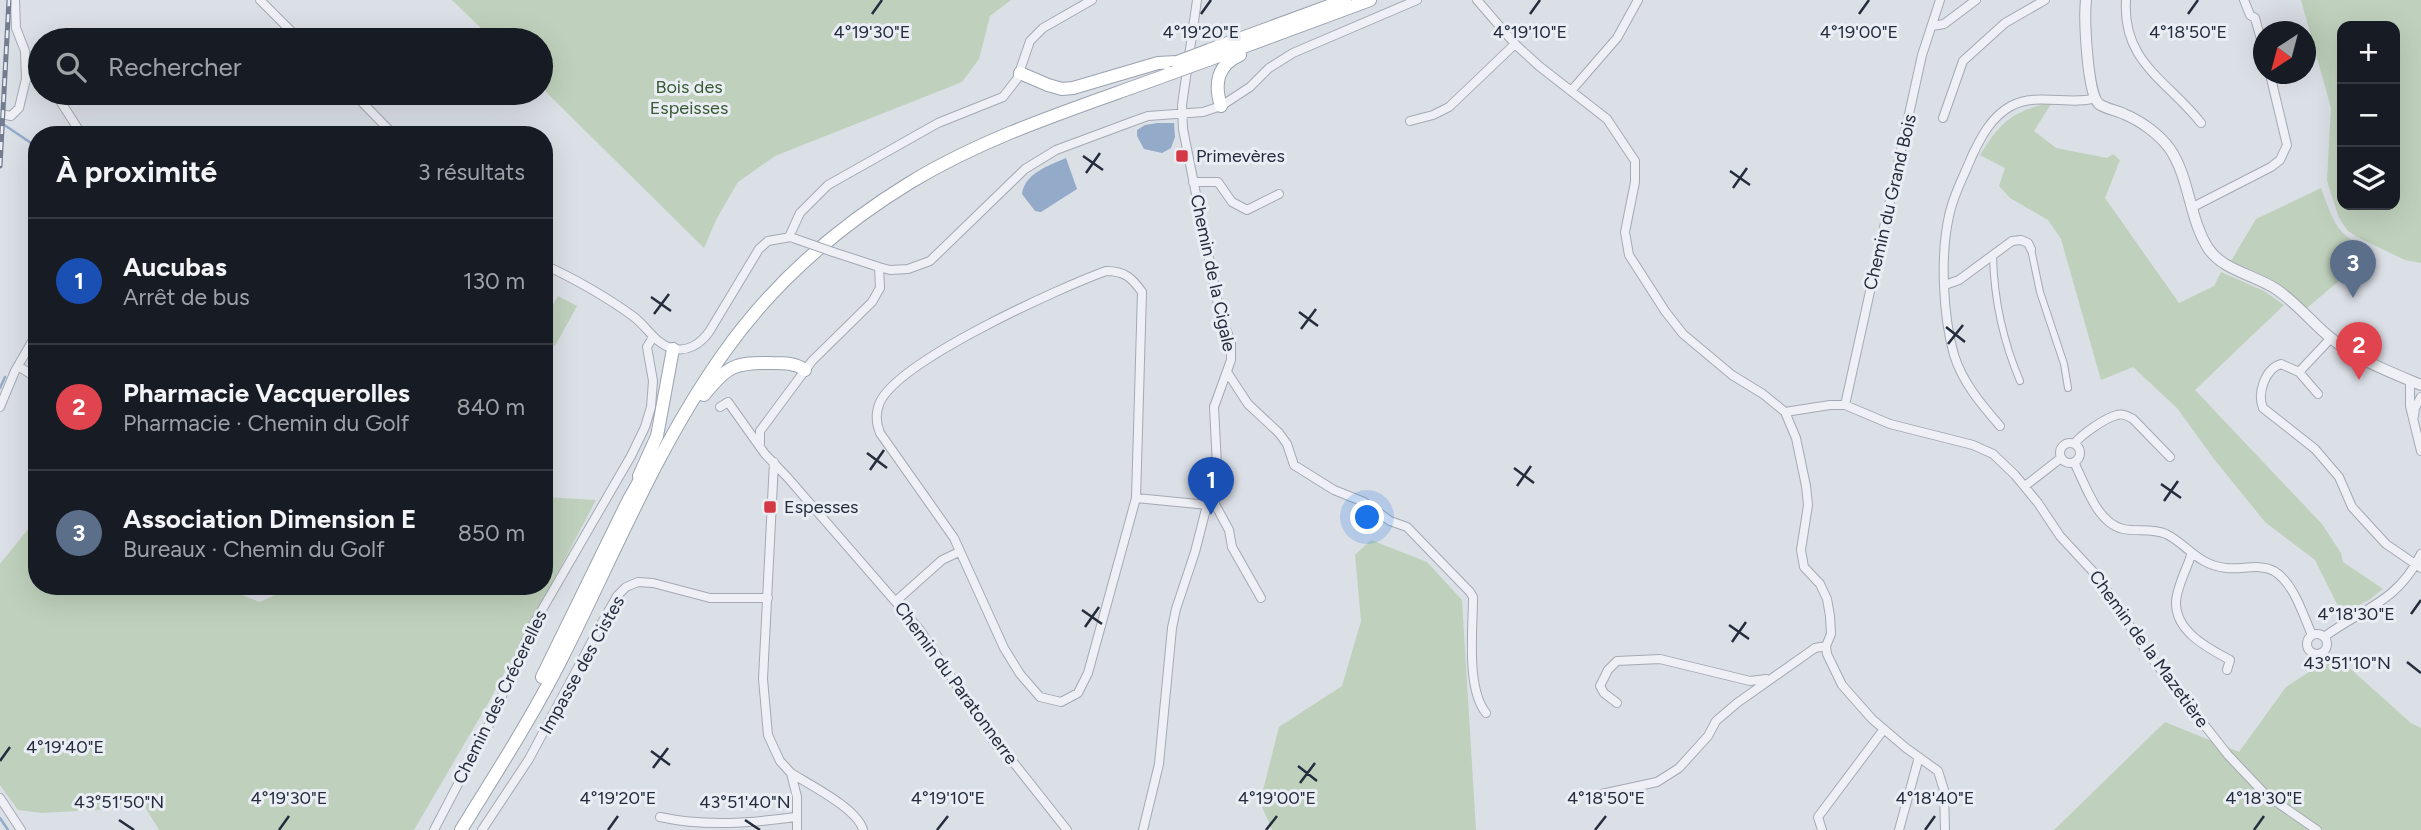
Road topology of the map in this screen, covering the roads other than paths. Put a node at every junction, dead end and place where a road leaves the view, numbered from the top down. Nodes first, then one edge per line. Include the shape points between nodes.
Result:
1 (15, 0) edge
2 (260, 0) edge
3 (1092, 0) edge
4 (1197, 0) edge
5 (1370, 0) edge
6 (1417, 0) edge
7 (1477, 0) edge
8 (1638, 0) edge
9 (1940, 0) edge
10 (1976, 0) edge
11 (2045, 0) edge
12 (2086, 0) edge
13 (2126, 0) edge
14 (2244, 0) edge
15 (1343, 6) edge
16 (2256, 21) edge
17 (1932, 26) junction
18 (288, 28) edge
19 (1515, 44) junction
20 (1174, 68) junction
21 (1020, 73) junction
22 (26, 79) joint
23 (2272, 84) edge
24 (1571, 91) junction
25 (2095, 98) junction
26 (63, 105) edge
27 (365, 105) edge
28 (1221, 106) junction
29 (0, 114) edge
30 (1182, 114) junction
31 (1943, 118) dead end
32 (1410, 121) dead end
33 (2201, 122) dead end
34 (76, 126) edge
35 (385, 126) edge
36 (1193, 182) junction
37 (1279, 194) dead end
38 (2191, 208) junction
39 (791, 237) junction
40 (2031, 249) joint
41 (1993, 256) junction
42 (879, 267) junction
43 (553, 269) edge
44 (1945, 285) junction
45 (653, 337) junction
46 (2331, 338) junction
47 (28, 349) edge
48 (674, 349) junction
49 (18, 366) junction
50 (805, 370) junction
51 (28, 372) edge
52 (1227, 372) junction
53 (2299, 373) junction
54 (2020, 381) dead end
55 (2416, 383) edge
56 (2068, 388) dead end
57 (2318, 394) dead end
58 (2410, 395) junction
59 (2420, 398) edge
60 (1845, 405) junction
61 (0, 407) edge
62 (720, 407) dead end
63 (1785, 412) junction
64 (2414, 419) junction
65 (2000, 426) dead end
66 (670, 440) junction
67 (760, 444) junction
68 (2074, 444) junction
69 (2421, 451) edge
70 (2170, 457) dead end
71 (2061, 458) junction
72 (774, 462) junction
73 (2074, 462) junction
74 (2025, 486) junction
75 (1136, 498) junction
76 (1209, 500) junction
77 (628, 501) junction
78 (959, 552) junction
79 (2421, 554) edge
80 (2191, 555) junction
81 (2418, 566) edge
82 (553, 591) edge
83 (551, 595) edge
84 (768, 598) junction
85 (1261, 598) dead end
86 (896, 601) junction
87 (2312, 635) junction
88 (2324, 637) junction
89 (1826, 646) junction
90 (2227, 670) dead end
91 (1769, 679) junction
92 (1617, 703) dead end
93 (1486, 713) dead end
94 (1884, 729) junction
95 (1919, 757) junction
96 (503, 759) junction
97 (791, 773) junction
98 (1597, 795) dead end
99 (0, 798) edge
100 (660, 817) dead end
101 (796, 817) junction
102 (21, 830) edge
103 (434, 830) edge
104 (461, 830) edge
105 (482, 830) edge
106 (797, 830) edge
107 (863, 830) edge
108 (1067, 830) edge
109 (1143, 830) edge
110 (1822, 830) edge
111 (1899, 830) edge
112 (1945, 830) edge
113 (2317, 830) edge

1 - 22 street
2 - 18 street
3 - 21 street via 1043,28 1030,41
4 - 30 street, Chemin de la Cigale
5 - 15 main road
6 - 28 street via 1293,53
7 - 19 street
8 - 24 street via 1615,42
9 - 17 street, Chemin du Grand Bois
10 - 17 street via 1944,24
11 - 31 street via 2005,23 1963,61
12 - 25 street via 2084,27
13 - 33 street via 2126,29 2132,44 2155,76
14 - 16 street
15 - 20 main road, bridge
15 - 28 main road via 1232,58 1217,79
17 - 60 street, Chemin du Grand Bois
19 - 24 street
19 - 32 street via 1449,107
20 - 21 main road via 1158,63 1062,89
20 - 66 main road via 982,145 928,172 862,215 789,276 749,321 704,382
20 - 77 main road via 1011,125 951,152 890,187 834,228 748,311 716,353
21 - 39 street via 1003,97 938,123 828,185 800,213
22 - 29 street via 19,108 11,116
23 - 38 street via 2287,145 2284,153 2271,167
24 - 63 street via 1608,119 1635,161 1625,232 1629,255 1665,311 1683,334
25 - 38 street via 2104,107 2141,122 2167,145 2183,174
25 - 44 street via 2018,103 1984,131 1949,218
26 - 34 street
27 - 35 street
28 - 30 street
30 - 36 street, Chemin de la Cigale
30 - 42 street via 1148,116 1042,157 930,261 908,269
36 - 37 street via 1218,182 1232,202 1247,210
36 - 52 street, Chemin de la Cigale via 1219,309 1231,343
38 - 46 street via 2215,257 2283,294
39 - 42 street, bridge
39 - 48 street via 768,241 759,249 701,342
40 - 41 street via 2021,240
40 - 56 street
41 - 44 street
41 - 54 street via 2007,351
42 - 50 street via 880,288 872,302
43 - 45 street via 634,317
44 - 65 street via 1954,354 1965,381
45 - 48 street
45 - 82 street, Chemin des Crécerelles via 647,347 653,381 645,427
46 - 53 street
46 - 55 street via 2366,361
47 - 49 street
48 - 77 main road via 657,436
49 - 51 street
49 - 61 street
50 - 66 main road via 790,363 738,365 713,384
50 - 67 street via 760,430
52 - 76 street, Chemin de la Cigale via 1214,407 1217,466
52 - 93 street via 1248,404 1287,444 1294,465 1407,527 1473,597 1472,674 1479,704
53 - 57 street
53 - 81 street via 2275,365 2260,399 2263,408 2315,449 2339,477 2352,507 2386,544
55 - 58 street
58 - 59 street
58 - 64 street
59 - 64 street
60 - 63 street
60 - 74 street, Chemin de la Mazetière via 1890,424 1973,445 1993,454
62 - 67 street, Chemin du Paratonnerre via 728,402
63 - 89 street via 1806,486 1804,567 1820,584 1830,616
64 - 69 street
66 - 96 main road via 562,658
67 - 72 street, Chemin du Paratonnerre
68 - 70 street via 2116,415 2125,415
68 - 71 street via 2062,446
68 - 73 street via 2080,455
71 - 73 street
71 - 74 street
72 - 84 street
72 - 86 street, Chemin du Paratonnerre
73 - 80 street via 2101,514 2112,525 2168,535
74 - 113 street, Chemin de la Mazetière via 2228,755 2264,794
75 - 76 street
75 - 78 street via 1087,673 1078,693 1061,702 1040,697 1020,674
75 - 78 street via 1142,292 1131,277 1106,271 958,339 881,400 876,415 880,433 954,538
76 - 85 street
76 - 109 street, Chemin de la Cigale via 1172,628 1159,764
77 - 96 main road
78 - 86 street via 942,560
79 - 81 street
80 - 87 street via 2225,568 2259,567 2274,572 2288,585
80 - 90 street via 2176,600 2178,616 2194,638 2230,660
81 - 88 street via 2384,601
83 - 103 street, Chemin des Crécerelles
84 - 97 street via 763,679 768,736
84 - 105 street, Impasse des Cistes via 710,598 653,583 626,587 529,759
86 - 108 street, Chemin du Paratonnerre via 996,744
87 - 88 street
87 - 88 street via 2307,643 2314,654 2326,649
89 - 91 street via 1815,648
89 - 94 street via 1842,685
91 - 92 street via 1750,681 1660,659 1617,661 1600,686
91 - 98 street via 1716,721 1679,768 1657,782
94 - 95 street
94 - 110 street via 1818,817
95 - 111 street
95 - 112 street via 1938,771 1944,790
96 - 104 main road
97 - 101 street
97 - 107 street via 849,811 861,821
99 - 102 street
100 - 101 street via 728,824
101 - 106 street

